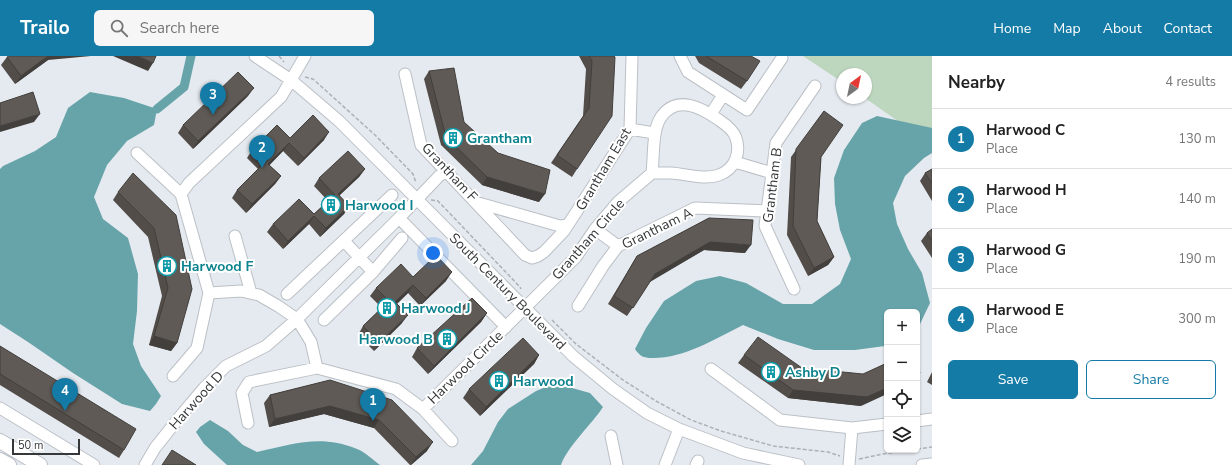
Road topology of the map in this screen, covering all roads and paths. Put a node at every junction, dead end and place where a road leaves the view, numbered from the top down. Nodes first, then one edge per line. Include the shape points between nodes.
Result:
1 (255, 56) edge
2 (279, 56) edge
3 (305, 56) edge
4 (632, 56) edge
5 (680, 56) edge
6 (782, 58) dead end
7 (286, 66) dead end
8 (405, 74) dead end
9 (302, 76) dead end
10 (291, 80) junction
11 (815, 86) dead end
12 (723, 95) junction
13 (711, 114) junction
14 (630, 129) junction
15 (654, 133) junction
16 (137, 153) dead end
17 (735, 162) junction
18 (444, 171) junction
19 (772, 173) junction
20 (652, 174) junction
21 (417, 187) dead end
22 (181, 194) junction
23 (392, 195) dead end
24 (429, 199) dead end
25 (416, 200) junction
26 (475, 202) junction
27 (767, 211) junction
28 (399, 218) junction
29 (566, 228) junction
30 (595, 229) junction
31 (235, 236) dead end
32 (402, 238) dead end
33 (344, 241) junction
34 (618, 246) junction
35 (359, 258) junction
36 (373, 272) junction
37 (794, 289) dead end
38 (522, 292) dead end
39 (209, 293) junction
40 (251, 293) junction
41 (288, 294) dead end
42 (578, 306) dead end
43 (526, 308) junction
44 (548, 316) dead end
45 (297, 319) junction
46 (324, 320) dead end
47 (506, 327) junction
48 (317, 368) junction
49 (711, 370) dead end
50 (173, 376) dead end
51 (0, 408) edge
52 (423, 409) junction
53 (932, 419) edge
54 (920, 421) edge
55 (248, 423) dead end
56 (884, 424) edge
57 (852, 428) junction
58 (679, 429) junction
59 (611, 436) dead end
60 (0, 441) edge
61 (452, 442) dead end
62 (932, 447) edge
63 (920, 449) edge
64 (890, 453) edge
65 (839, 456) dead end
66 (860, 459) dead end
67 (0, 460) edge
68 (932, 464) edge
69 (9, 465) edge
70 (40, 465) edge
71 (94, 465) edge
72 (145, 465) edge
73 (617, 465) edge
74 (665, 465) edge
75 (799, 465) edge
76 (849, 465) edge
77 (922, 465) edge

1 - 10 street, South Century Boulevard
2 - 7 path
3 - 10 street
4 - 14 street, Grantham East
5 - 12 street via 688,72
6 - 12 street via 747,110
8 - 18 street, Grantham F via 421,145
9 - 21 path via 313,79 375,135 413,174
10 - 22 street via 281,97 189,182
10 - 25 street, South Century Boulevard via 339,121
11 - 19 street, Grantham B via 776,143
12 - 13 street
13 - 15 street via 696,106 682,104 671,107 661,117
13 - 17 street via 736,136 738,151
14 - 15 street
14 - 29 street, Grantham East
15 - 20 street
16 - 22 street
17 - 19 street
17 - 20 street via 728,170 714,176
18 - 25 street, Harwood D
18 - 26 street, Grantham F
19 - 27 street, Grantham B
20 - 30 street, Grantham Circle via 618,202
22 - 39 street
23 - 33 street
24 - 38 path via 438,201
25 - 28 street, Harwood D
25 - 43 street, South Century Boulevard
26 - 29 street, Grantham F
26 - 29 street via 525,255 532,258 544,252
27 - 34 street, Grantham A via 695,208
27 - 37 street, Grantham B via 765,226
28 - 35 street, Harwood D
28 - 47 street
30 - 34 street
30 - 43 street, Grantham Circle via 576,257
31 - 40 street
32 - 36 street
33 - 35 street
33 - 41 street
34 - 42 street, Grantham A
35 - 36 street
35 - 45 street, Harwood D
36 - 46 street
39 - 40 street
39 - 50 street via 196,348
40 - 45 street via 266,298
43 - 47 street, Harwood Circle
43 - 58 street, South Century Boulevard via 573,356 613,389 647,413
44 - 65 path via 576,344 624,380 656,402 691,420 772,446 828,452
45 - 48 street via 311,342
45 - 72 street, Harwood D via 266,346 226,366 182,414
47 - 52 street, Harwood Circle
48 - 52 street, Harwood Circle via 396,389
48 - 55 street via 249,382 242,393
49 - 57 street via 780,420
51 - 71 street
52 - 61 street
53 - 54 street
56 - 57 street
57 - 76 street
58 - 74 street
58 - 75 street, South Century Boulevard via 743,453
59 - 73 street
60 - 70 main road
62 - 63 path
64 - 66 path
67 - 69 main road
68 - 77 street

